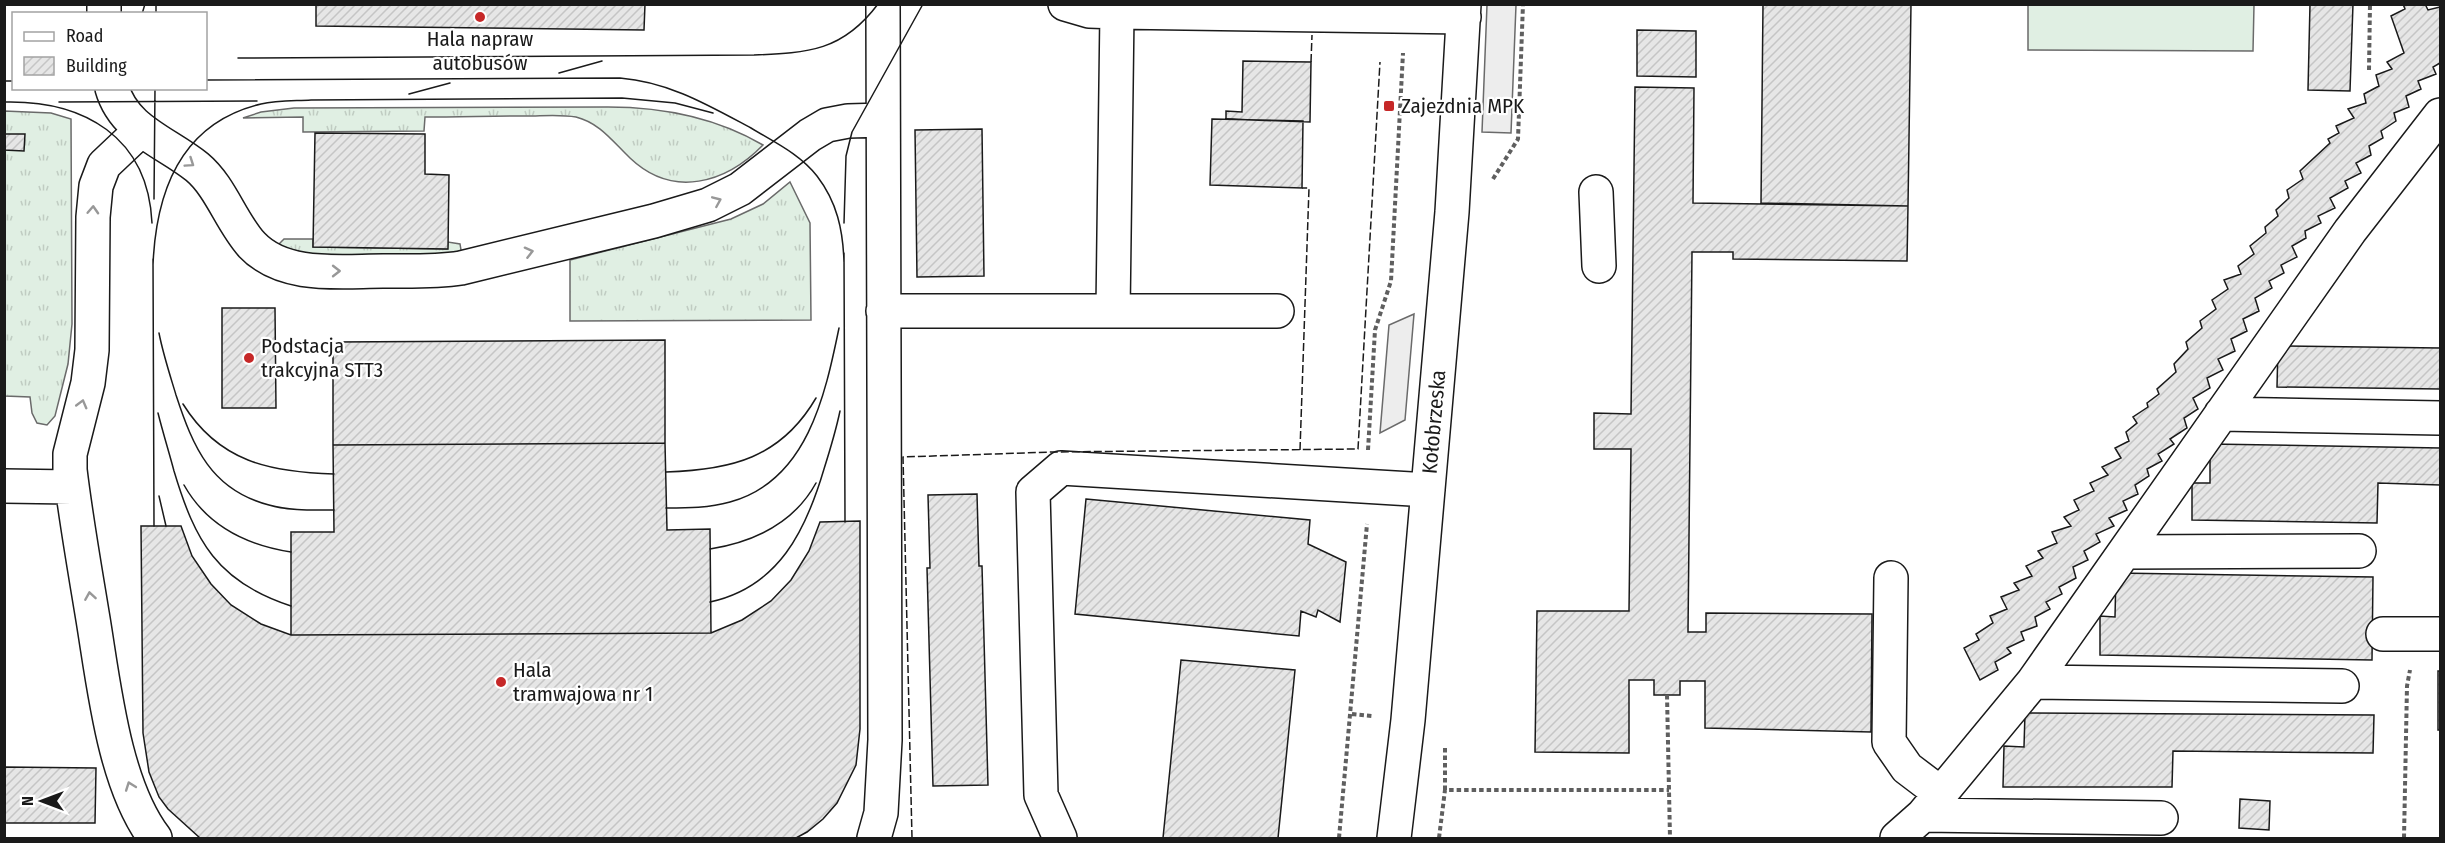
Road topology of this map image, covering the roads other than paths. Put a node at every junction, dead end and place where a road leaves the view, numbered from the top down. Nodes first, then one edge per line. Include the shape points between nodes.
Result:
1 (883, 4) edge
2 (1065, 4) edge
3 (1464, 11) edge
4 (1117, 12) junction
5 (113, 90) edge
6 (2440, 115) edge
7 (883, 120) junction
8 (141, 130) junction
9 (1596, 192) dead end
10 (1599, 266) dead end
11 (883, 311) junction
12 (1113, 311) junction
13 (1277, 311) dead end
14 (2221, 414) junction
15 (2440, 418) edge
16 (4, 486) edge
17 (72, 487) junction
18 (1428, 490) junction
19 (2359, 551) dead end
20 (2125, 552) junction
21 (1891, 578) dead end
22 (2383, 634) dead end
23 (2440, 634) edge
24 (2033, 682) junction
25 (2342, 686) dead end
26 (1932, 804) junction
27 (2162, 818) dead end
28 (156, 838) edge
29 (874, 838) edge
30 (1060, 838) edge
31 (1394, 838) edge
32 (1898, 838) edge

1 - 7 street
2 - 4 street via 1089,11
3 - 4 street via 1405,15
3 - 18 street, Kołobrzeska via 1452,212
4 - 12 street
5 - 8 street via 122,111
6 - 14 street via 2350,231
8 -> 7 street via 200,169 247,239 275,261 316,270 429,271 472,266 708,205 740,189 827,125
7 - 11 street
17 -> 8 street via 70,454 92,350 96,186 104,165
9 - 10 street
11 - 12 street
11 - 29 street via 885,740 880,813
12 - 13 street
14 - 15 street
14 - 20 street
16 - 17 street
28 -> 17 street via 130,787 111,722
18 - 30 street via 1061,468 1033,492 1041,795
18 - 31 street, Kołobrzeska
19 - 20 street
20 - 24 street
21 - 26 street via 1889,742
22 - 23 street
24 - 25 street
24 - 26 street
26 - 27 street
26 - 32 street

